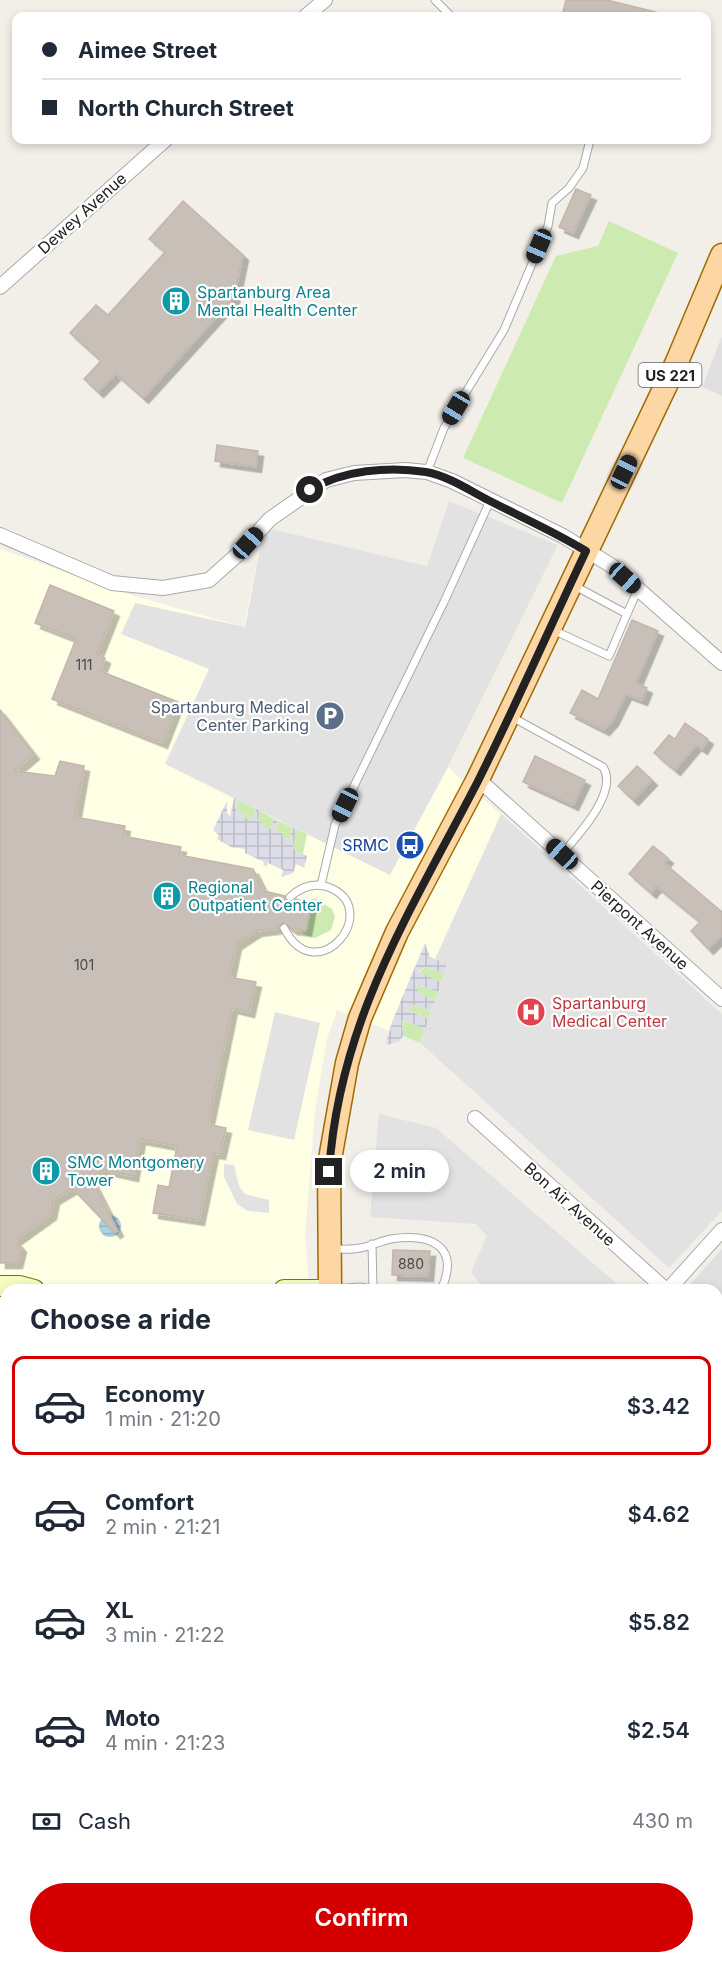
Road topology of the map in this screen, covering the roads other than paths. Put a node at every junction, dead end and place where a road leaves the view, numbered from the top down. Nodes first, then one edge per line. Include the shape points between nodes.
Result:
1 (325, 0) edge
2 (435, 0) edge
3 (311, 12) edge
4 (447, 12) edge
5 (161, 144) edge
6 (589, 144) edge
7 (722, 255) edge
8 (0, 287) edge
9 (427, 472) junction
10 (490, 501) junction
11 (0, 535) edge
12 (586, 551) junction
13 (571, 584) junction
14 (638, 590) junction
15 (627, 614) junction
16 (549, 628) junction
17 (722, 663) edge
18 (508, 715) junction
19 (478, 779) junction
20 (562, 854) junction
21 (321, 885) junction
22 (290, 897) dead end
23 (284, 928) dead end
24 (722, 999) edge
25 (475, 1118) dead end
26 (722, 1230) edge
27 (372, 1244) junction
28 (329, 1249) junction
29 (330, 1284) edge
30 (376, 1284) edge
31 (443, 1284) edge
32 (660, 1284) edge
33 (672, 1284) edge

1 - 3 street
2 - 4 lane
5 - 8 street, Dewey Avenue
6 - 9 lane via 583,168 552,203 548,226 504,330 444,428
7 - 12 main road, US 221 via 676,364
9 - 10 street
9 - 11 street via 354,473 326,480 270,519 209,580 163,588 112,583
10 - 12 street
10 - 21 lane via 335,825
12 - 13 main road, US 221
12 - 14 street via 612,566
13 - 15 lane
13 - 16 main road, US 221
14 - 15 lane
14 - 17 street
15 - 16 lane via 609,656
16 - 18 main road, US 221
18 - 19 main road, US 221
18 - 20 lane via 606,772 605,796
19 - 20 street, Pierpont Avenue
19 - 28 main road, US 221 via 397,932 360,1018 347,1063 329,1165
20 - 24 street, Pierpont Avenue
21 - 22 lane via 304,887
21 - 23 lane via 340,895 347,904 350,915 345,936 338,944 317,952 296,945
25 - 32 street, Bon Air Avenue
26 - 33 street
27 - 28 lane via 358,1249
27 - 30 lane
27 - 31 lane via 398,1238 431,1240 445,1252 448,1272
28 - 29 main road, US 221

